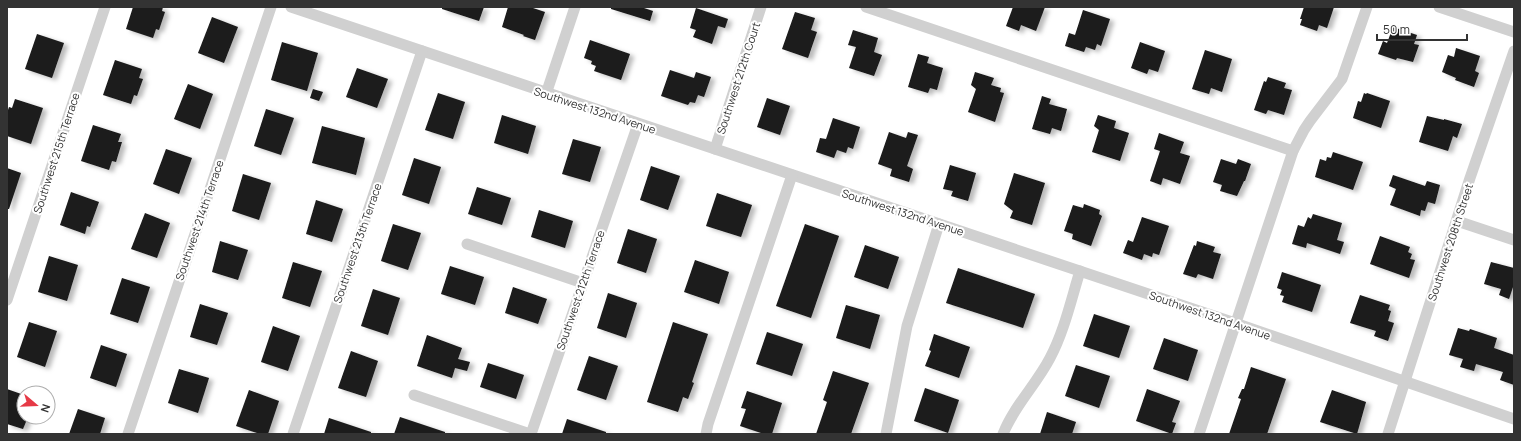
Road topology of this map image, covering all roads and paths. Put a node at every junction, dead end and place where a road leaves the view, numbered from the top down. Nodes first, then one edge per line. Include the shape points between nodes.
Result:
1 (105, 7) edge
2 (271, 7) edge
3 (291, 7) edge
4 (575, 7) edge
5 (761, 7) edge
6 (866, 7) edge
7 (1367, 7) edge
8 (1439, 7) edge
9 (1514, 32) edge
10 (422, 51) junction
11 (1514, 51) edge
12 (546, 94) junction
13 (638, 124) junction
14 (715, 149) junction
15 (1293, 151) junction
16 (792, 175) junction
17 (1457, 221) junction
18 (939, 224) junction
19 (1514, 240) edge
20 (467, 244) dead end
21 (1080, 271) junction
22 (583, 283) junction
23 (7, 300) edge
24 (1237, 324) junction
25 (1405, 382) junction
26 (414, 395) dead end
27 (1514, 419) edge
28 (128, 434) edge
29 (293, 434) edge
30 (531, 434) edge
31 (706, 434) edge
32 (886, 434) edge
33 (1003, 434) edge
34 (1199, 434) edge
35 (1388, 434) edge

1 - 23 street, Southwest 215th Terrace
2 - 28 street, Southwest 214th Terrace
3 - 10 street, Southwest 132nd Avenue
4 - 12 street
5 - 14 street, Southwest 212th Court
6 - 15 street
7 - 15 street via 1342,79 1307,125
8 - 9 street
10 - 12 street, Southwest 132nd Avenue
10 - 29 street, Southwest 213th Terrace
11 - 17 street, Southwest 208th Street
12 - 13 street, Southwest 132nd Avenue
13 - 14 street, Southwest 132nd Avenue
13 - 22 street, Southwest 212th Terrace
14 - 16 street, Southwest 132nd Avenue
15 - 24 street
16 - 18 street, Southwest 132nd Avenue
16 - 31 street
17 - 19 street
17 - 25 street, Southwest 208th Street
18 - 21 street, Southwest 132nd Avenue
18 - 32 street via 907,326
20 - 22 street
21 - 24 street, Southwest 132nd Avenue
21 - 33 street via 1056,346 1042,372 1012,414
22 - 30 street, Southwest 212th Terrace
24 - 25 street, Southwest 132nd Avenue
24 - 34 street
25 - 27 street, Southwest 132nd Avenue
25 - 35 street, Southwest 208th Street
26 - 30 street

